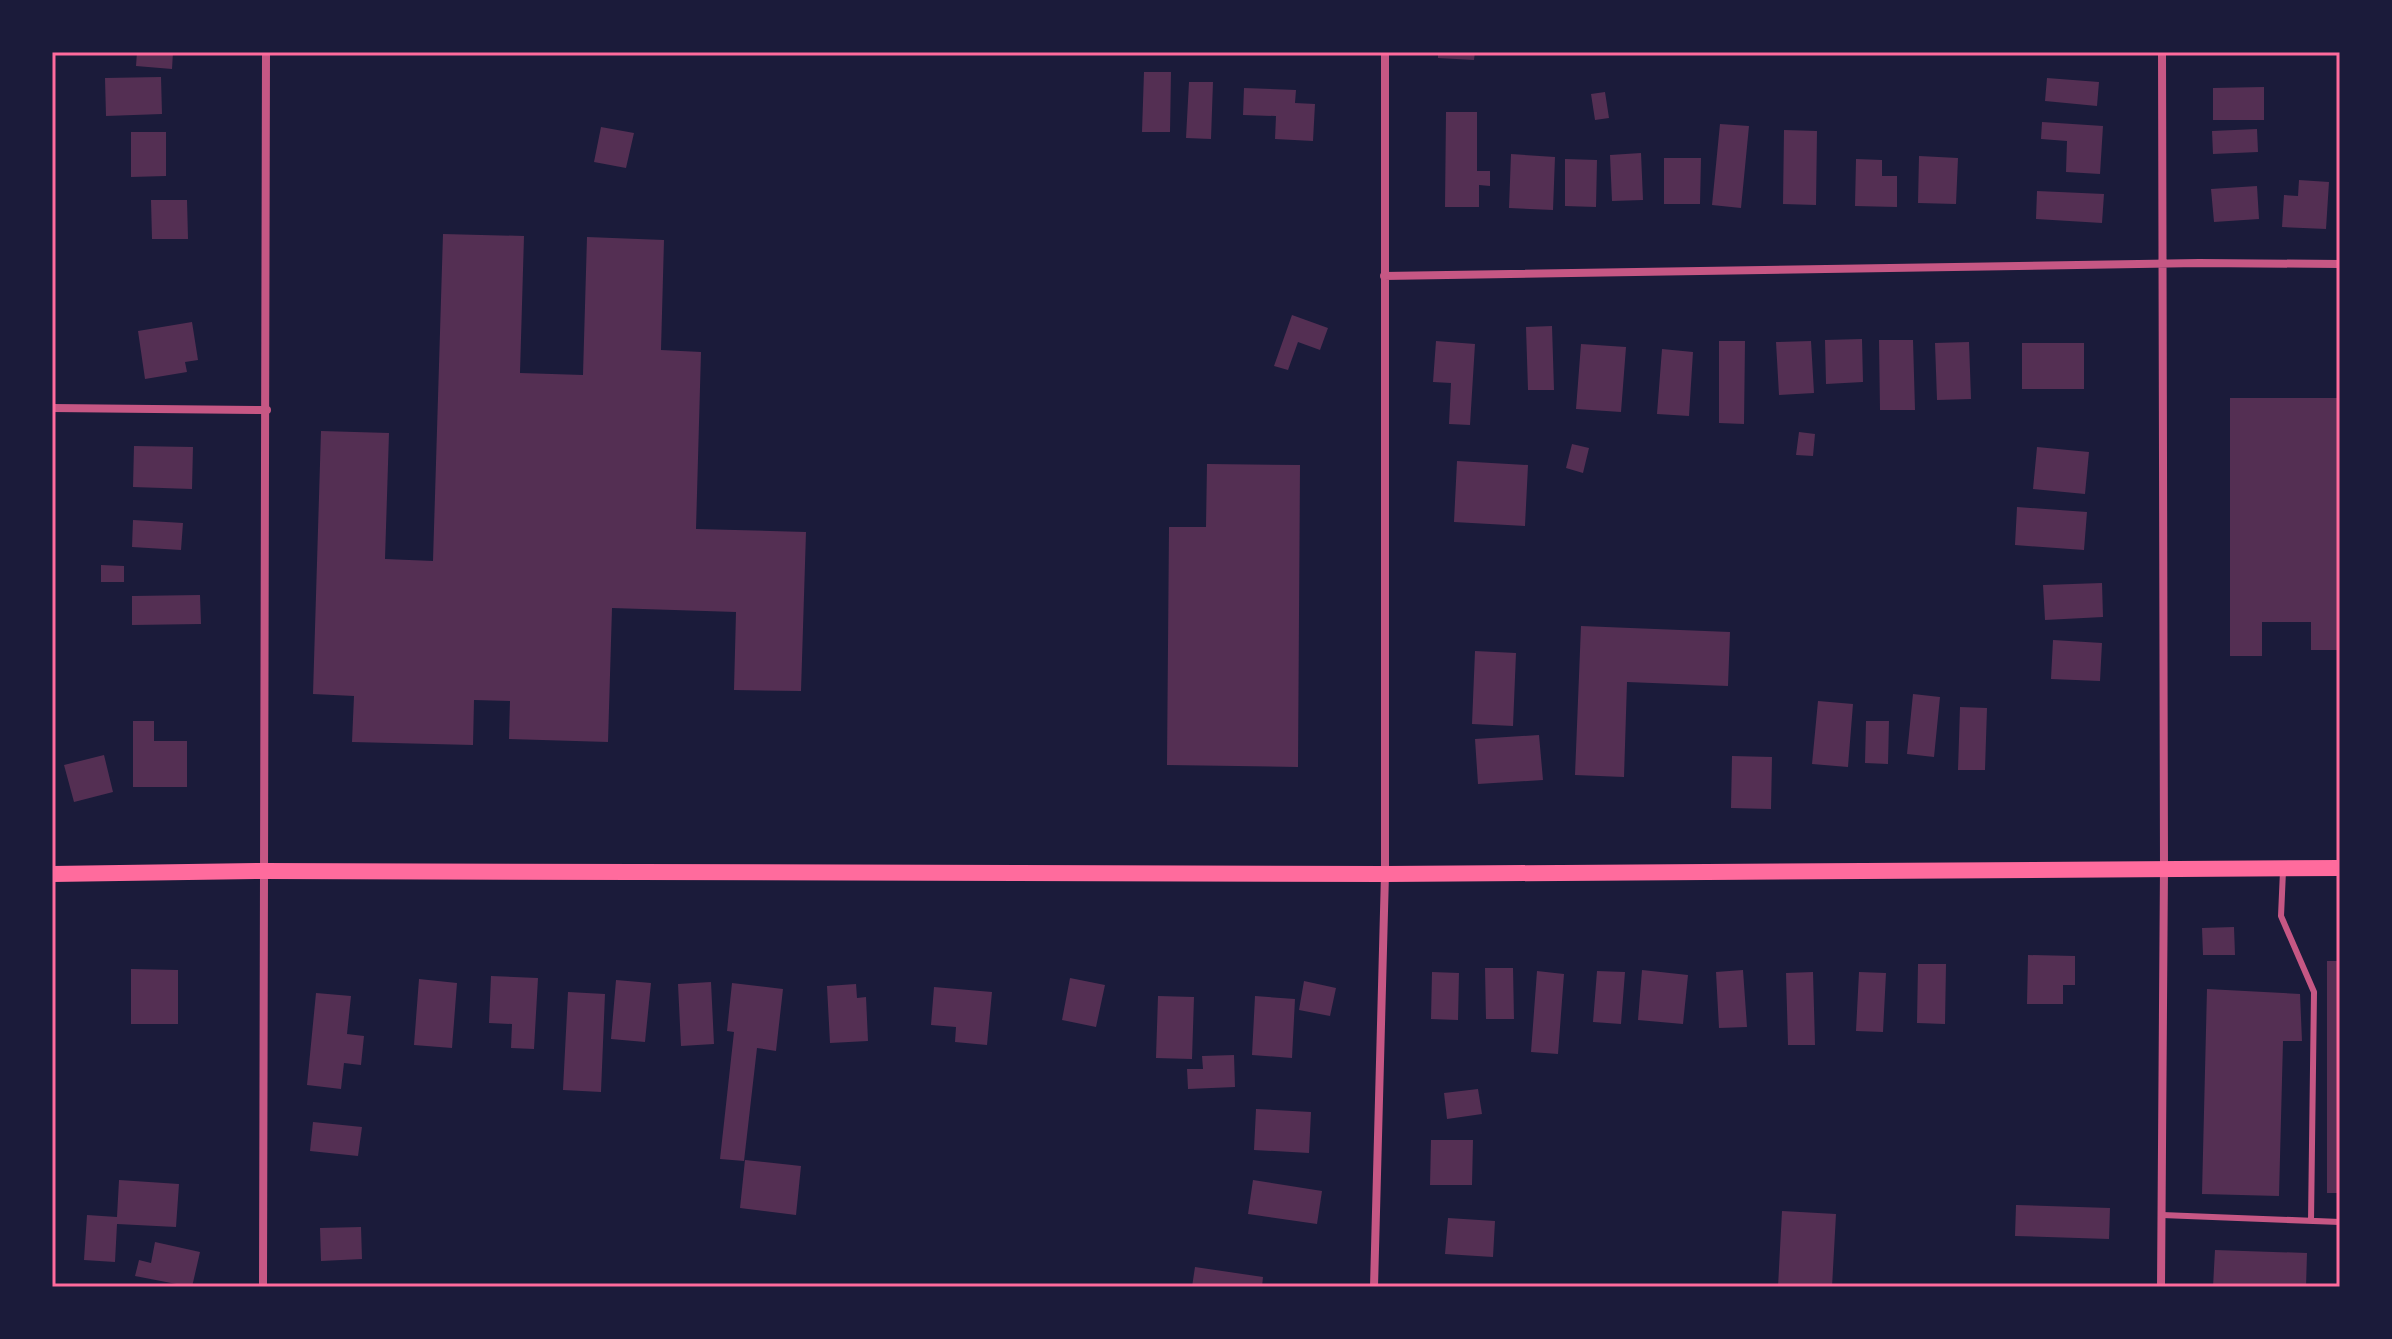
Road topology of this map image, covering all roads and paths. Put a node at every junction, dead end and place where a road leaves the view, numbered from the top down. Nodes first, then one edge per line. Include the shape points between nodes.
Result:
1 (266, 52) edge
2 (1385, 52) edge
3 (2162, 52) edge
4 (2162, 264) junction
5 (2340, 264) edge
6 (1384, 276) junction
7 (52, 408) edge
8 (267, 410) junction
9 (2164, 867) junction
10 (2283, 868) junction
11 (2340, 868) edge
12 (262, 871) junction
13 (52, 874) edge
14 (1385, 874) junction
15 (2162, 1215) junction
16 (2311, 1221) junction
17 (2340, 1222) edge
18 (263, 1287) edge
19 (1374, 1287) edge
20 (2161, 1287) edge

1 - 8 street
2 - 6 street
3 - 4 street
4 - 5 street
4 - 6 street
4 - 9 street
6 - 14 street
7 - 8 street
8 - 12 street
9 - 10 main road
9 - 14 main road
9 - 15 street
10 - 11 main road
10 - 16 lane via 2281,916 2314,992
12 - 13 main road
12 - 14 main road
12 - 18 street
14 - 19 street
15 - 16 lane
15 - 20 street
16 - 17 lane

